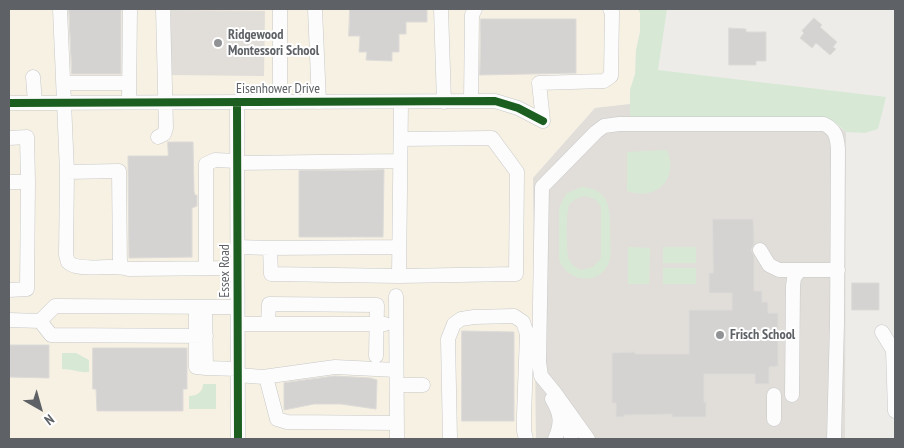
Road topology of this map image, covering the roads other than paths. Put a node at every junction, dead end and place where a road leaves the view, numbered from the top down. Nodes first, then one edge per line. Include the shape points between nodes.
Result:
1 (60, 9) edge
2 (130, 9) edge
3 (163, 9) edge
4 (280, 9) edge
5 (315, 9) edge
6 (441, 9) edge
7 (475, 9) edge
8 (610, 9) edge
9 (34, 77) dead end
10 (129, 82) junction
11 (64, 83) junction
12 (472, 101) junction
13 (9, 102) edge
14 (35, 102) junction
15 (64, 102) junction
16 (128, 102) junction
17 (165, 102) junction
18 (238, 102) junction
19 (280, 102) junction
20 (319, 102) junction
21 (401, 102) junction
22 (444, 102) junction
23 (158, 137) dead end
24 (9, 138) edge
25 (401, 139) junction
26 (400, 161) junction
27 (237, 162) junction
28 (67, 172) junction
29 (9, 182) edge
30 (28, 182) junction
31 (238, 248) junction
32 (270, 248) junction
33 (399, 248) junction
34 (760, 250) dead end
35 (120, 266) junction
36 (206, 267) junction
37 (238, 268) junction
38 (838, 270) junction
39 (799, 271) junction
40 (399, 276) junction
41 (9, 290) edge
42 (396, 296) dead end
43 (201, 308) junction
44 (238, 308) junction
45 (9, 320) edge
46 (40, 321) junction
47 (238, 324) junction
48 (268, 324) junction
49 (376, 324) junction
50 (396, 324) junction
51 (882, 332) dead end
52 (201, 336) junction
53 (376, 356) dead end
54 (396, 370) junction
55 (238, 372) junction
56 (266, 377) junction
57 (546, 382) junction
58 (397, 385) junction
59 (423, 385) dead end
60 (774, 395) dead end
61 (792, 395) dead end
62 (895, 411) edge
63 (569, 412) junction
64 (774, 419) dead end
65 (397, 424) junction
66 (238, 439) edge
67 (397, 439) edge
68 (450, 439) edge
69 (526, 439) edge
70 (555, 439) edge
71 (571, 439) edge
72 (588, 439) edge
73 (834, 439) edge

1 - 11 street
2 - 10 street
3 - 17 street
4 - 19 street
5 - 20 street
6 - 22 street
7 - 12 street via 472,15
8 - 12 street, Eisenhower Drive via 611,76 604,81 539,84 543,121 518,108
9 - 14 street
10 - 11 street
10 - 16 street
11 - 15 street
12 - 22 street, Eisenhower Drive
13 - 14 street, Eisenhower Drive
14 - 15 street, Eisenhower Drive
15 - 16 street, Eisenhower Drive
15 - 28 street
16 - 17 street, Eisenhower Drive
17 - 18 street, Eisenhower Drive
17 - 23 street via 166,132
18 - 19 street, Eisenhower Drive
18 - 27 street, Essex Road
19 - 20 street, Eisenhower Drive
20 - 21 street, Eisenhower Drive
21 - 22 street, Eisenhower Drive
21 - 25 street
24 - 30 street via 27,137
25 - 26 street
25 - 40 street via 492,138 517,172 516,274
26 - 27 street
26 - 33 street
27 - 31 street, Essex Road
27 - 36 street via 215,160 206,164
28 - 35 street via 68,262 77,267
28 - 35 street via 119,171
29 - 30 street
30 - 41 street via 27,289
31 - 32 street
31 - 37 street, Essex Road
32 - 33 street
32 - 40 street via 271,274
33 - 40 street
34 - 39 street via 775,269
35 - 36 street via 128,269
36 - 37 street
37 - 44 street, Essex Road
38 - 39 street
38 - 57 street via 838,149 836,134 831,128 824,124 604,126 542,187 539,362 541,376
38 - 73 street
39 - 61 street via 793,286
42 - 50 street
43 - 44 street
43 - 46 street via 55,306
43 - 52 street
44 - 47 street, Essex Road
45 - 46 street
46 - 52 street via 51,335
47 - 48 street
47 - 55 street, Essex Road
48 - 49 street
48 - 49 street via 269,304 377,305
49 - 50 street
49 - 53 street
50 - 54 street
51 - 62 street via 893,350
52 - 55 street via 206,368
54 - 56 street via 335,368
54 - 58 street
55 - 56 street
55 - 66 street, Essex Road
56 - 65 street via 277,419 287,422
57 - 63 street
57 - 70 street via 561,421
58 - 59 street
58 - 65 street
60 - 64 street
63 - 71 street
63 - 72 street
65 - 67 street
68 - 69 street via 448,339 454,324 474,317 514,316 523,322 527,334

